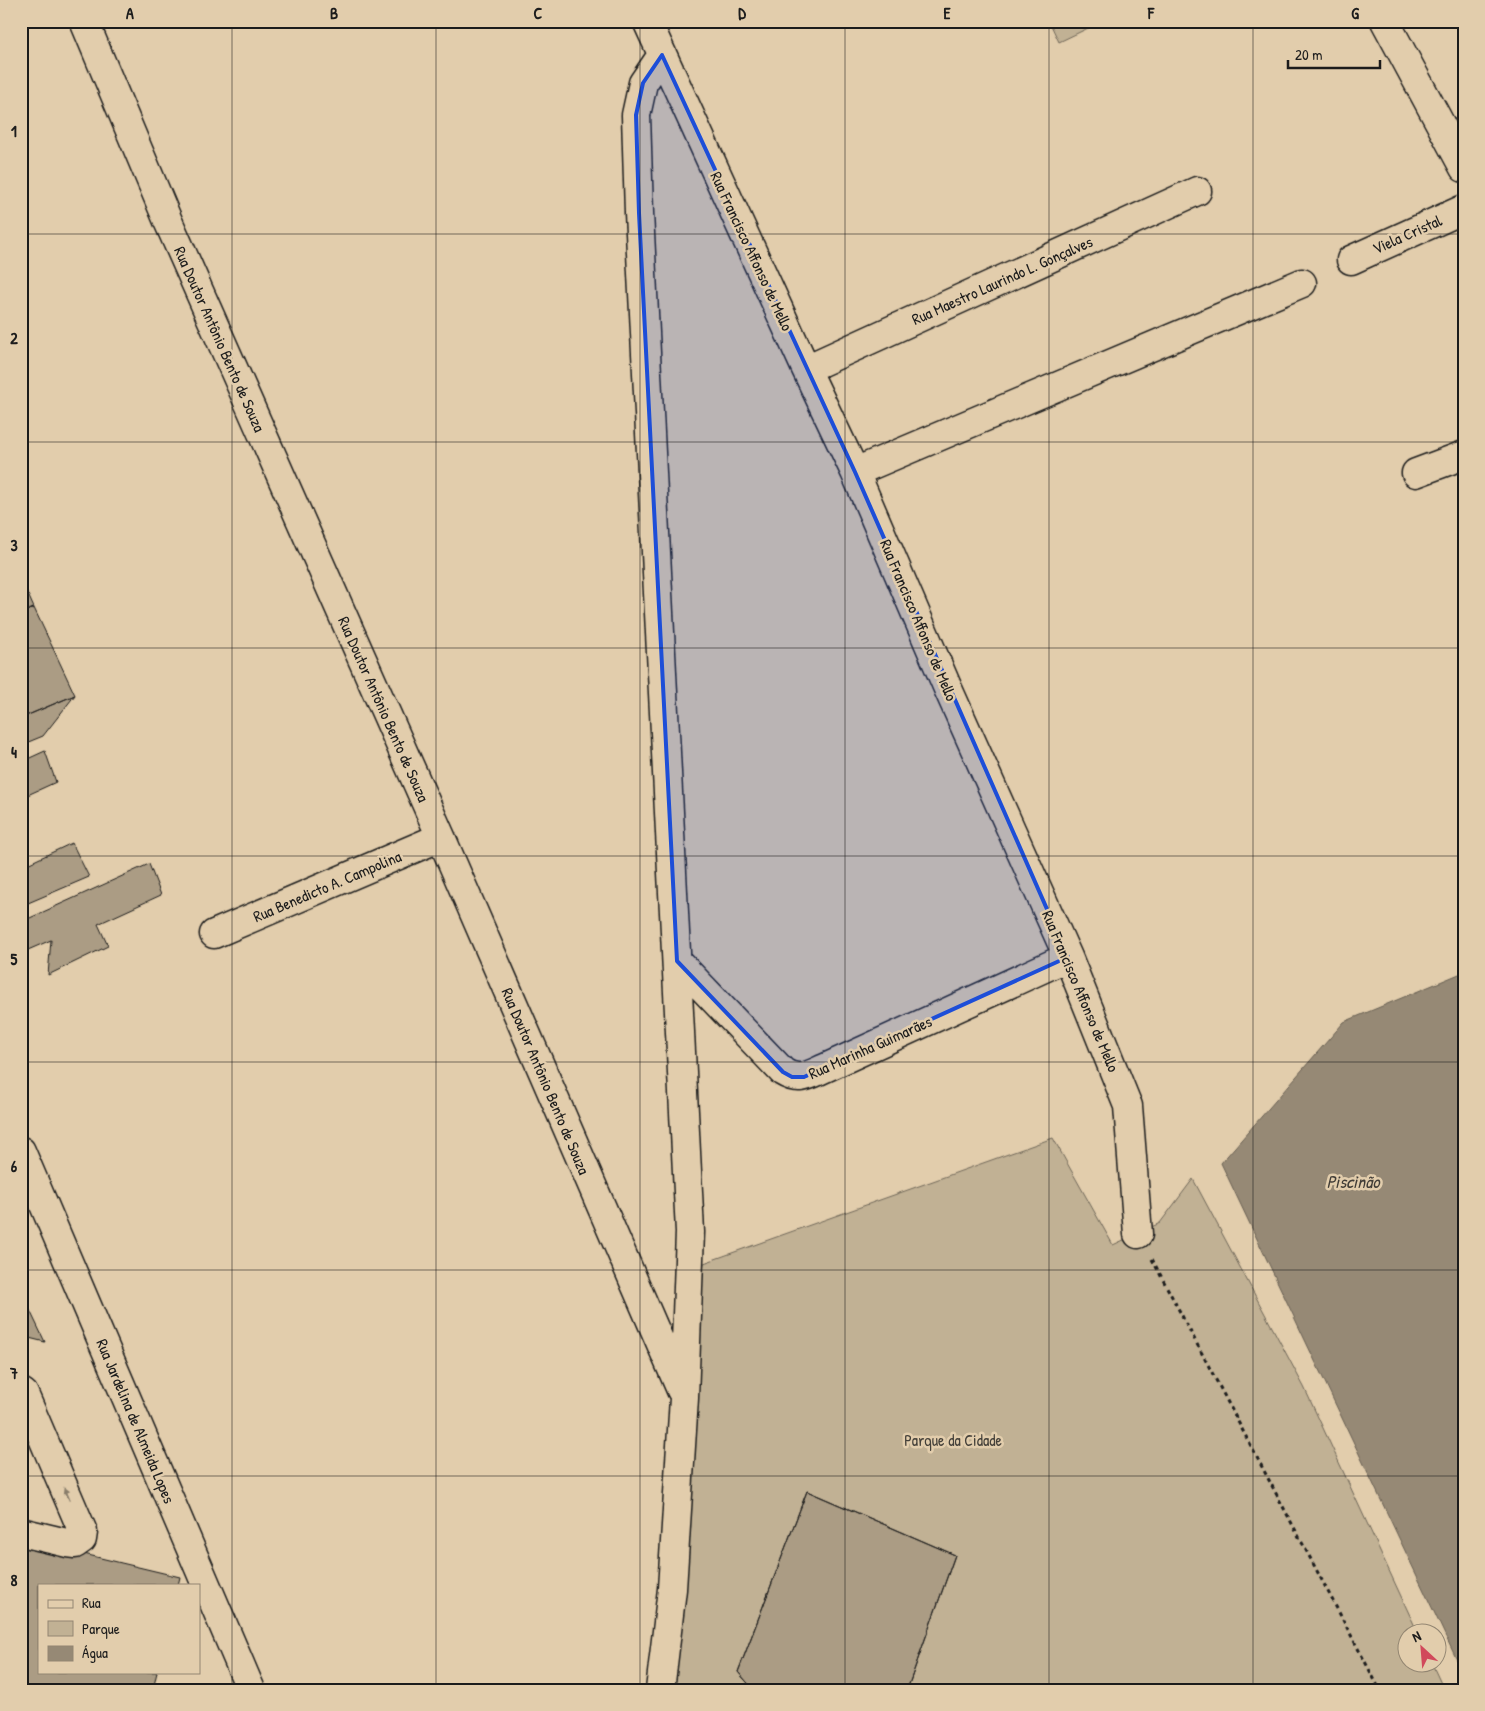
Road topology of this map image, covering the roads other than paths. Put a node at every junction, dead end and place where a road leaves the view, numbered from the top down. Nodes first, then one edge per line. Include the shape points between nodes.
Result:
1 (84, 21) edge
2 (647, 21) edge
3 (1385, 21) edge
4 (662, 56) junction
5 (1464, 168) edge
6 (1197, 191) dead end
7 (1464, 209) edge
8 (1351, 260) dead end
9 (1302, 283) dead end
10 (806, 369) junction
11 (1464, 455) edge
12 (855, 472) junction
13 (1416, 473) dead end
14 (441, 837) junction
15 (214, 934) dead end
16 (1068, 958) junction
17 (677, 961) junction
18 (21, 1151) edge
19 (1138, 1234) dead end
20 (21, 1392) edge
21 (684, 1398) junction
22 (21, 1532) edge
23 (251, 1690) edge
24 (660, 1690) edge

1 - 14 street, Rua Doutor Antônio Bento de Souza via 168,221
2 - 4 street, Rua Francisco Affonso de Mello
3 - 5 street
4 - 10 street, Rua Francisco Affonso de Mello
4 - 17 street via 643,83 636,115
6 - 10 street, Rua Maestro Laurindo L. Gonçalves
7 - 8 street, Viela Cristal
9 - 12 street
10 - 12 street, Rua Francisco Affonso de Mello
11 - 13 street
12 - 16 street, Rua Francisco Affonso de Mello
14 - 15 street, Rua Benedicto A. Campolina
14 - 21 street, Rua Doutor Antônio Bento de Souza
16 - 17 street, Rua Marinha Guimarães via 825,1068 792,1077 783,1072
16 - 19 street, Rua Francisco Affonso de Mello via 1128,1106
17 - 21 street via 690,1232
18 - 23 street, Rua Jardelina de Almeida Lopes
22 -> 20 street via 67,1544 75,1544 82,1539 83,1532
21 - 24 street via 672,1589

